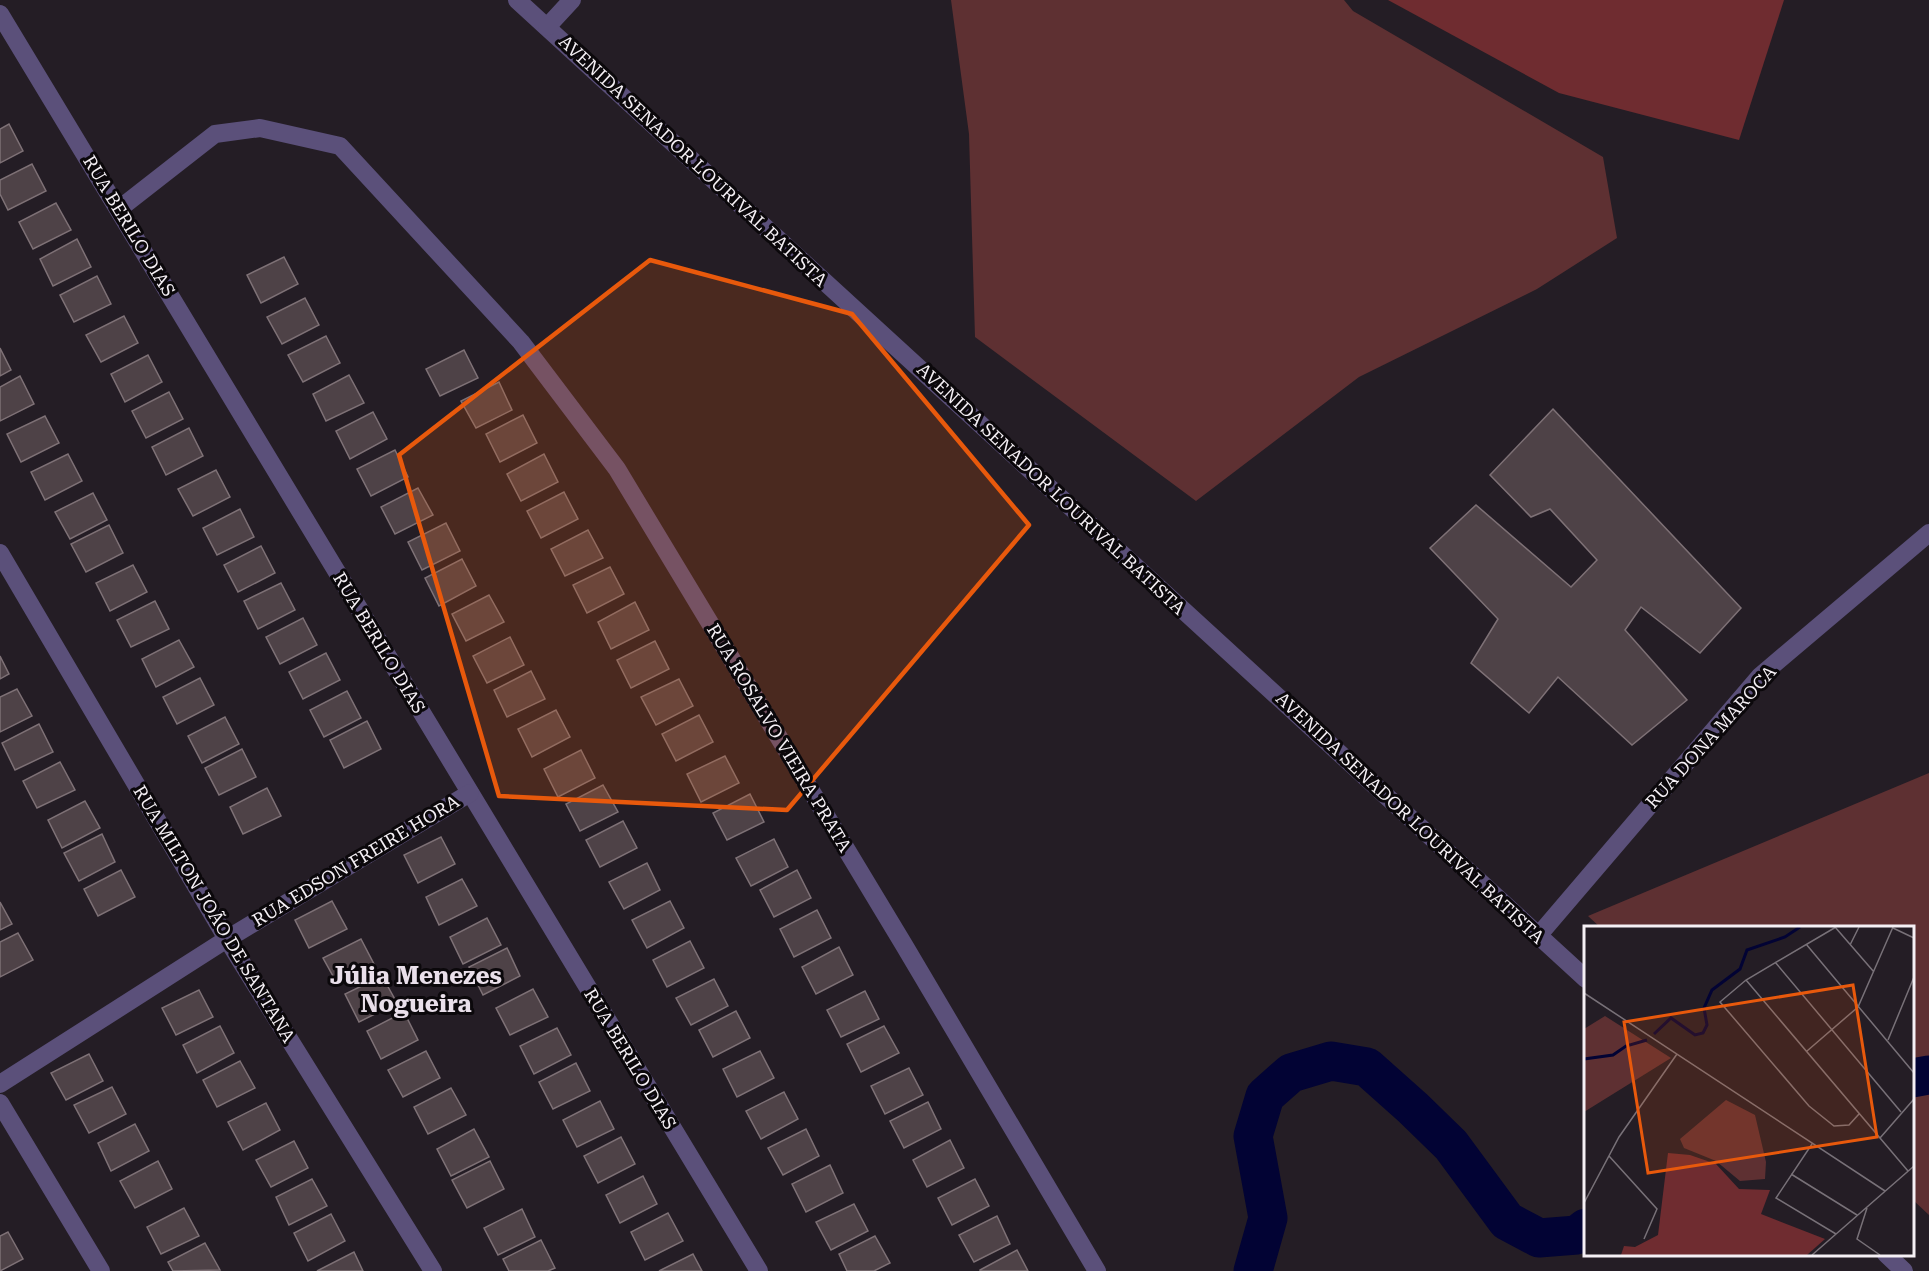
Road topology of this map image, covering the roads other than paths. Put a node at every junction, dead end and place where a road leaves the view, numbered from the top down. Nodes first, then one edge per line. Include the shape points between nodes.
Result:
1 (517, 0) edge
2 (572, 0) edge
3 (0, 14) edge
4 (547, 27) junction
5 (119, 209) junction
6 (1929, 533) edge
7 (0, 553) edge
8 (470, 793) junction
9 (1538, 936) junction
10 (227, 939) junction
11 (1584, 977) edge
12 (0, 1084) edge
13 (0, 1103) edge
14 (1888, 1256) edge
15 (101, 1271) edge
16 (433, 1271) edge
17 (759, 1271) edge
18 (1097, 1271) edge
19 (1904, 1271) edge

1 - 4 street, AVENIDA SENADOR LOURIVAL BATISTA
2 - 4 street
3 - 5 street, RUA BERILO DIAS
4 - 9 street, AVENIDA SENADOR LOURIVAL BATISTA
5 - 8 street, RUA BERILO DIAS
5 - 18 street, RUA ROSALVO VIEIRA PRATA via 215,134 260,128 340,146 422,234 521,342 617,469
6 - 9 street, RUA DONA MAROCA via 1760,676
7 - 10 street, RUA MILTON JOÃO DE SANTANA
8 - 10 street, RUA EDSON FREIRE HORA
8 - 17 street, RUA BERILO DIAS
9 - 11 street, AVENIDA SENADOR LOURIVAL BATISTA
10 - 12 street, RUA EDSON FREIRE HORA
10 - 16 street, RUA MILTON JOÃO DE SANTANA
13 - 15 street
14 - 19 street

